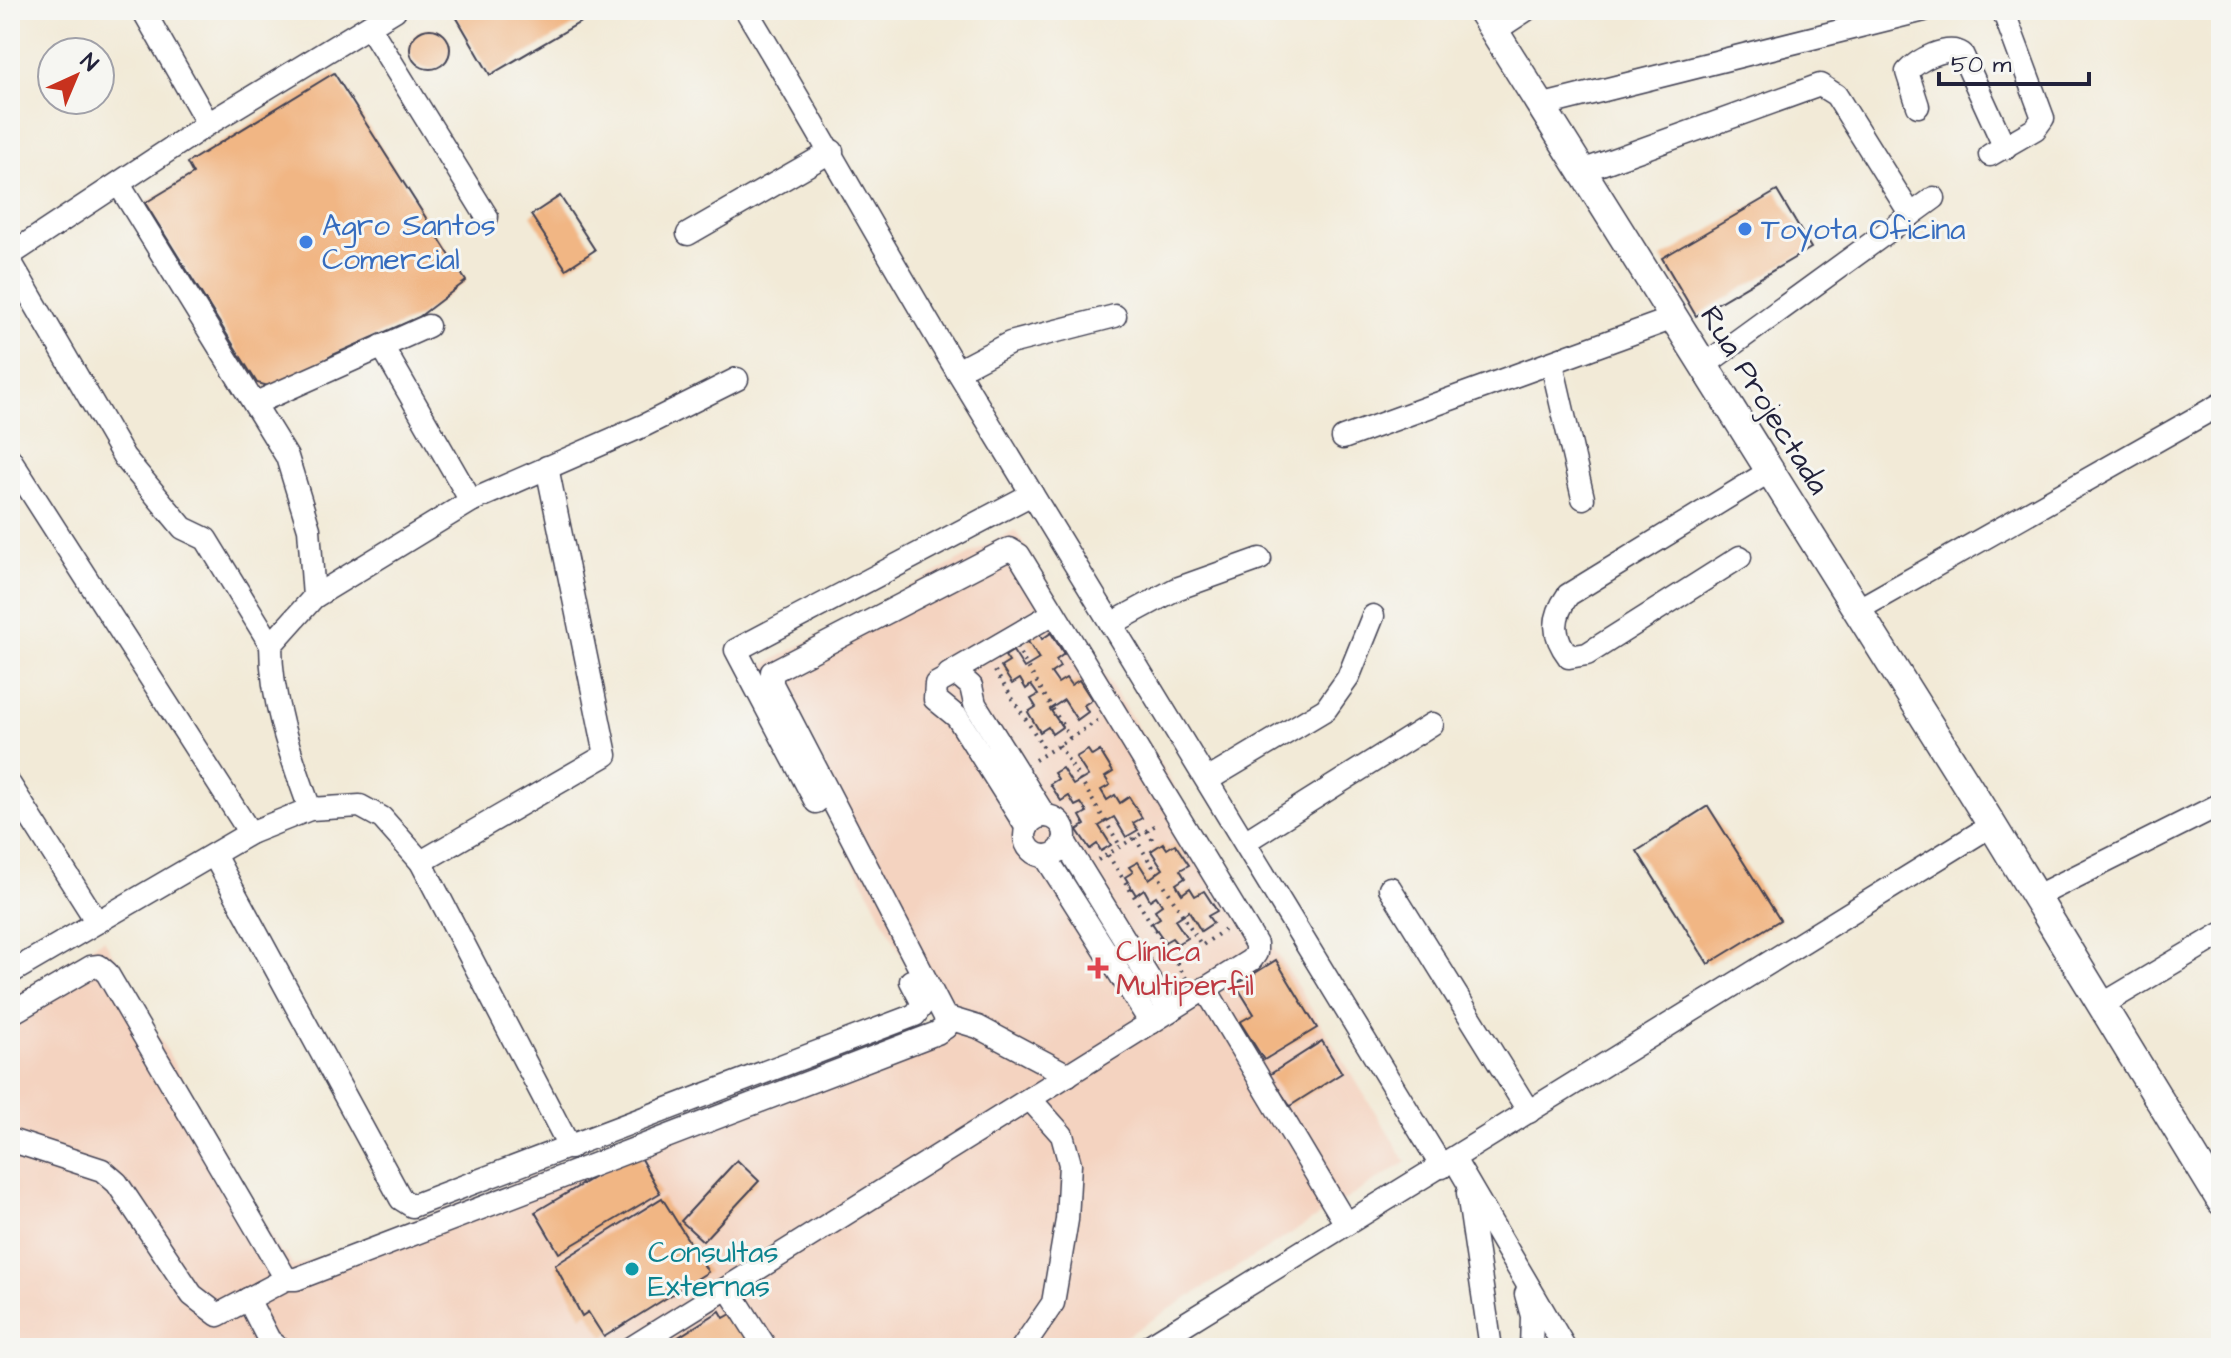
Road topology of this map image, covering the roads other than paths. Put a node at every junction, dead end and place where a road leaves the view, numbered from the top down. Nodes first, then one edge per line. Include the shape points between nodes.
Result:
1 (143, 10) edge
2 (395, 10) edge
3 (746, 10) edge
4 (1526, 10) edge
5 (1924, 10) edge
6 (2003, 10) edge
7 (1487, 21) edge
8 (369, 26) junction
9 (1540, 106) junction
10 (1918, 106) dead end
11 (208, 124) junction
12 (832, 151) junction
13 (1582, 171) junction
14 (120, 186) junction
15 (1934, 198) dead end
16 (1911, 215) junction
17 (487, 217) dead end
18 (688, 234) dead end
19 (10, 258) edge
20 (1115, 316) dead end
21 (1674, 318) junction
22 (428, 326) dead end
23 (382, 346) junction
24 (1552, 364) junction
25 (1703, 366) junction
26 (957, 371) junction
27 (737, 379) dead end
28 (256, 403) junction
29 (2221, 404) edge
30 (1343, 438) dead end
31 (10, 459) edge
32 (547, 467) junction
33 (1770, 471) junction
34 (1032, 494) junction
35 (1583, 498) dead end
36 (471, 501) junction
37 (1740, 557) dead end
38 (1260, 559) dead end
39 (314, 597) junction
40 (1857, 610) junction
41 (1054, 613) junction
42 (1373, 616) dead end
43 (1111, 624) junction
44 (271, 645) junction
45 (949, 674) junction
46 (1432, 724) dead end
47 (1209, 779) junction
48 (10, 785) edge
49 (2221, 804) edge
50 (310, 809) junction
51 (1036, 822) junction
52 (1992, 825) junction
53 (250, 833) junction
54 (1064, 841) junction
55 (1246, 841) junction
56 (214, 855) junction
57 (1045, 856) junction
58 (421, 862) junction
59 (1390, 888) dead end
60 (2035, 897) junction
61 (97, 922) junction
62 (2221, 934) edge
63 (10, 973) edge
64 (1197, 979) junction
65 (2100, 1006) junction
66 (10, 1014) edge
67 (945, 1017) junction
68 (1160, 1017) junction
69 (1068, 1075) junction
70 (1030, 1099) junction
71 (1529, 1112) junction
72 (10, 1140) edge
73 (570, 1148) junction
74 (1448, 1163) junction
75 (2221, 1201) edge
76 (1346, 1224) junction
77 (1515, 1262) junction
78 (286, 1279) junction
79 (728, 1288) junction
80 (248, 1299) junction
81 (279, 1348) edge
82 (631, 1348) edge
83 (766, 1348) edge
84 (1022, 1348) edge
85 (1146, 1348) edge
86 (1491, 1348) edge
87 (1531, 1348) edge
88 (1565, 1348) edge

1 - 11 street
2 - 8 street
3 - 12 street
4 - 7 street
5 - 9 street
6 - 10 street via 2043,118 2035,129 1998,151 1962,54 1956,50 1946,50 1907,72
7 - 9 main road, Rua Projectada
8 - 11 street
8 - 17 street
9 - 13 main road, Rua Projectada
11 - 14 street
12 - 18 street
12 - 26 street
13 - 16 street via 1820,85 1836,95
13 - 21 main road, Rua Projectada
14 - 19 street
14 - 28 street
15 - 16 street
16 - 25 street
19 - 44 street via 124,457 183,528 206,539
20 - 26 street via 1010,343
21 - 24 street
21 - 25 main road, Rua Projectada
22 - 23 street
23 - 28 street
23 - 36 street
24 - 30 street
24 - 35 street
25 - 33 main road, Rua Projectada
26 - 34 street
27 - 32 street
28 - 39 street via 287,457 309,529
29 - 40 street
31 - 53 street
32 - 36 street
32 - 58 street via 606,755
33 - 37 street via 1568,595 1557,611 1558,643 1569,657 1587,654
33 - 40 main road, Rua Projectada
34 - 43 street
34 - 73 street via 736,650 922,1008 879,1030
36 - 39 street
38 - 43 street via 1176,589
39 - 44 street
40 - 52 main road, Rua Projectada
41 - 45 street
41 - 64 street via 1256,944 1251,960
41 - 67 street via 1019,555 1009,549 772,672 772,684
42 - 47 street via 1348,678 1326,709
43 - 47 street
44 - 50 street via 271,674 284,735
45 - 51 street via 956,673 971,686 975,704
45 - 51 street via 936,684 935,699 957,717
46 - 55 street
47 - 55 street
48 - 61 street
49 - 60 street
50 - 53 street
50 - 58 street via 360,806 382,818
51 - 54 street via 1062,825
51 - 57 street via 1026,841
52 - 60 main road, Rua Projectada
52 - 71 street
53 - 56 street
54 - 57 street via 1058,851
54 - 68 street
55 - 74 street
56 - 61 street
56 - 73 street via 406,1203 419,1206
57 - 68 street
58 - 73 street
59 - 71 street
60 - 65 main road, Rua Projectada
61 - 63 street
62 - 65 street
64 - 68 street
64 - 76 street
65 - 75 main road, Rua Projectada
66 - 78 street via 91,967 107,973
67 - 69 street via 978,1027
67 - 78 street via 946,1027 937,1033
68 - 69 street
69 - 70 street
70 - 79 street
70 - 84 street via 1062,1135 1070,1164 1053,1303
71 - 74 street
72 - 80 street via 102,1170 117,1183 192,1295 206,1307 218,1315
74 - 76 street
74 - 77 street
74 - 86 street via 1469,1197
76 - 85 street
77 - 87 street via 1532,1316
77 - 88 street
78 - 80 street
79 - 82 street
79 - 83 street
80 - 81 street via 269,1340

